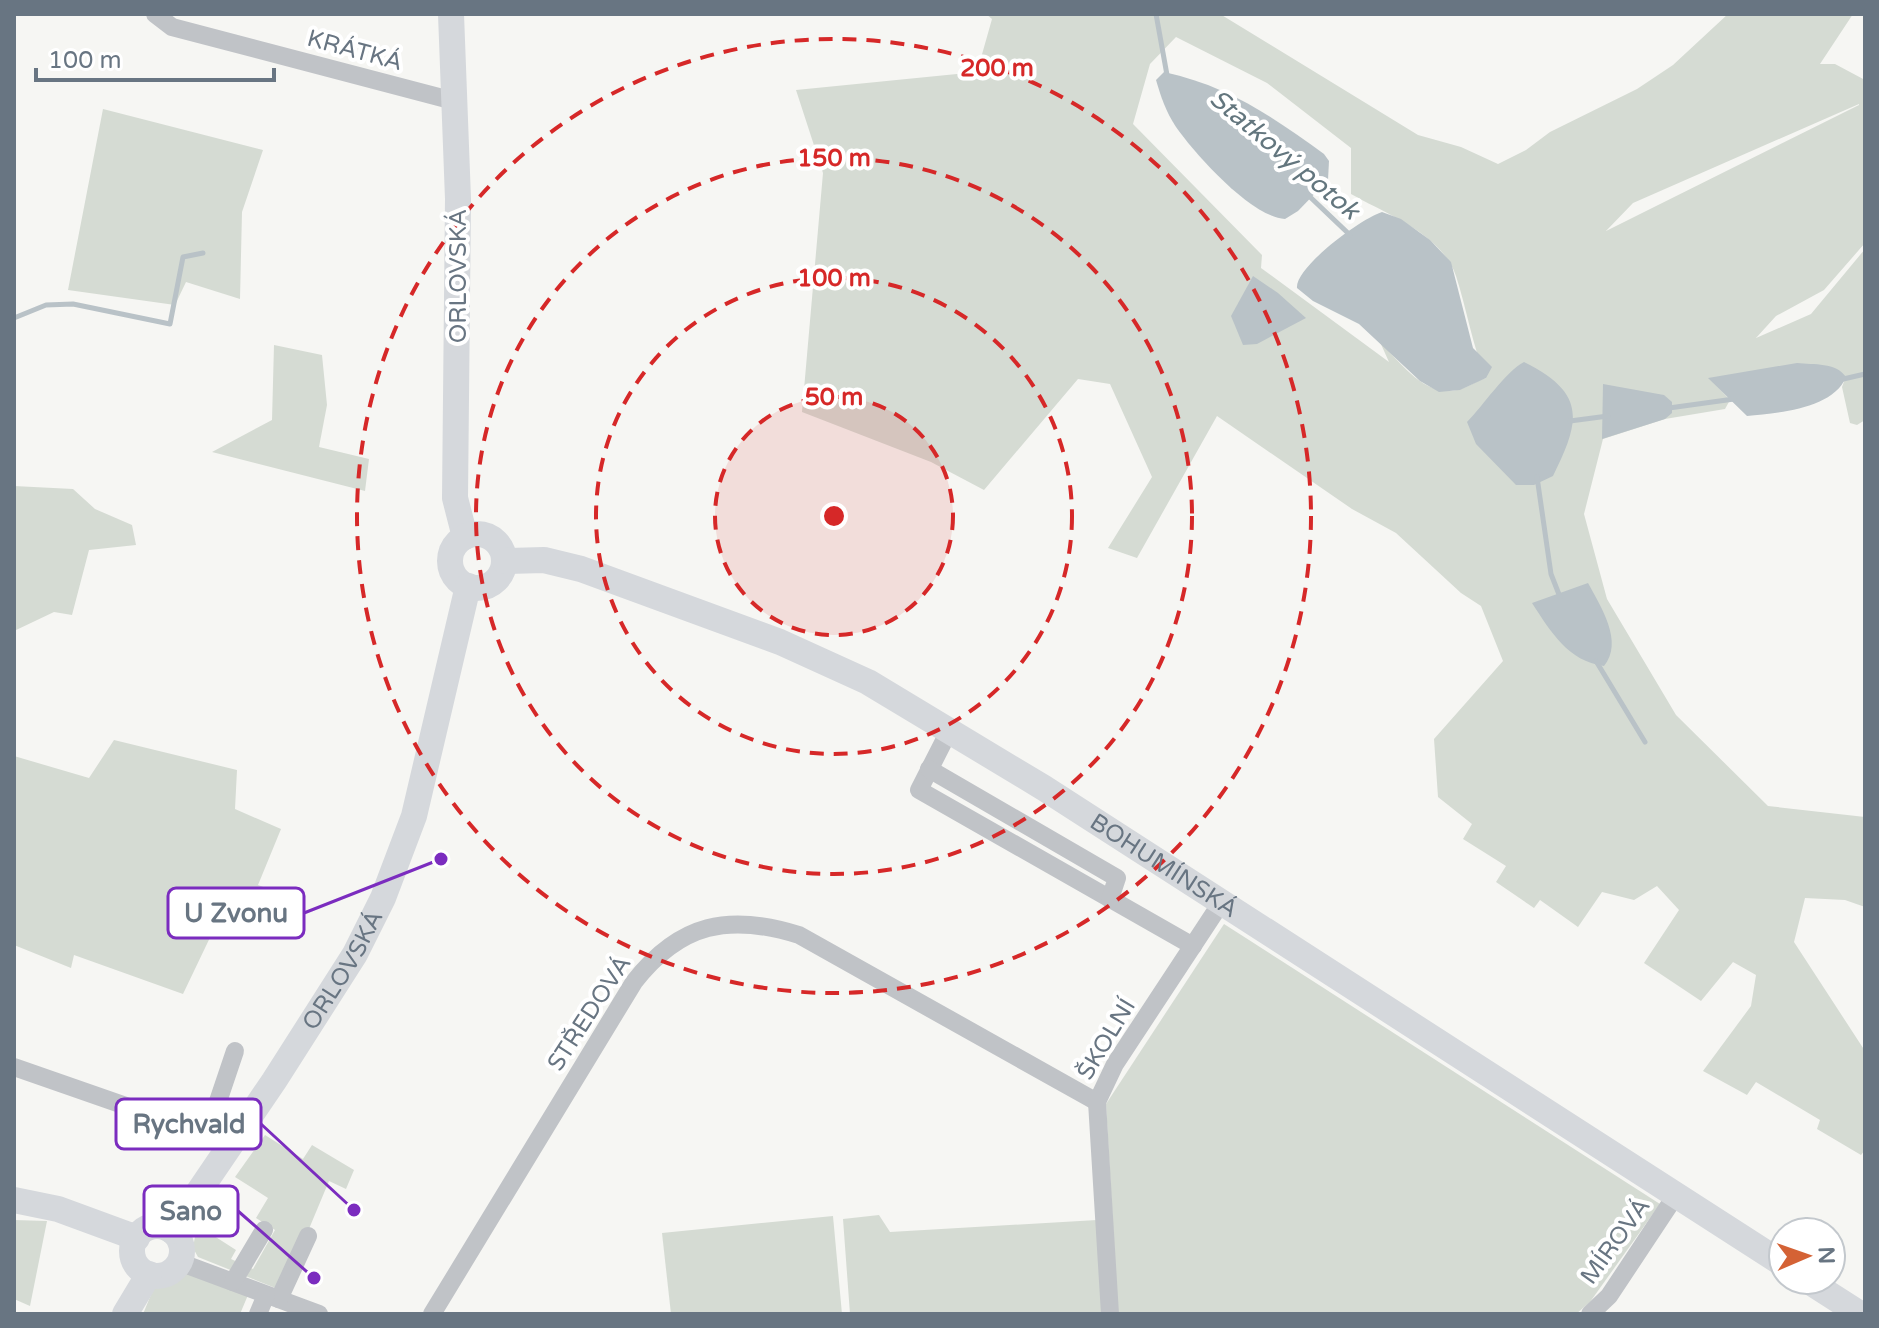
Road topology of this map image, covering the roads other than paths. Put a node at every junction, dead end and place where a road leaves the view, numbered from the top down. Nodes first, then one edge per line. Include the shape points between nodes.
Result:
1 (155, 14) edge
2 (451, 14) edge
3 (454, 101) junction
4 (465, 537) junction
5 (505, 561) junction
6 (468, 586) junction
7 (949, 731) junction
8 (1221, 903) junction
9 (1193, 946) junction
10 (235, 1051) dead end
11 (15, 1071) edge
12 (1097, 1102) junction
13 (207, 1134) junction
14 (235, 1144) junction
15 (1676, 1195) junction
16 (14, 1200) edge
17 (264, 1230) dead end
18 (172, 1231) junction
19 (308, 1236) dead end
20 (137, 1238) junction
21 (1767, 1254) edge
22 (179, 1262) junction
23 (149, 1274) junction
24 (233, 1282) junction
25 (1832, 1296) edge
26 (273, 1297) junction
27 (310, 1312) edge
28 (125, 1314) edge
29 (258, 1314) edge
30 (432, 1314) edge
31 (1110, 1314) edge
32 (1590, 1314) edge
33 (1860, 1314) edge

1 - 3 street, KRÁTKÁ via 172,27
2 - 3 main road, ORLOVSKÁ
3 - 4 main road, ORLOVSKÁ via 455,498
4 - 5 main road via 492,538
4 - 6 main road via 451,558 455,575
5 - 6 main road via 493,583
5 - 7 main road, BOHUMÍNSKÁ via 544,560 581,569 702,612 868,682
6 - 14 main road, ORLOVSKÁ via 414,816 383,898 355,954
7 - 8 main road, BOHUMÍNSKÁ
7 - 9 street via 919,790
8 - 9 street, ŠKOLNÍ
8 - 15 main road, BOHUMÍNSKÁ
9 - 12 street, ŠKOLNÍ via 1115,1064
10 - 13 street
11 - 13 street
12 - 30 street, STŘEDOVÁ via 799,935 761,923 697,929 653,957 634,982
12 - 31 street, ŠKOLNÍ
13 - 14 street
14 - 18 main road, ORLOVSKÁ
15 - 21 main road, BOHUMÍNSKÁ
15 - 32 street, MÍROVÁ via 1609,1296
16 - 20 main road via 58,1209
17 - 24 street
18 - 20 main road via 150,1227
18 - 22 main road via 181,1246
19 - 26 street
20 - 23 main road via 134,1259
22 - 23 main road via 170,1272
22 - 24 street
23 - 28 main road
24 - 26 street
25 - 33 main road
26 - 27 street
26 - 29 street

